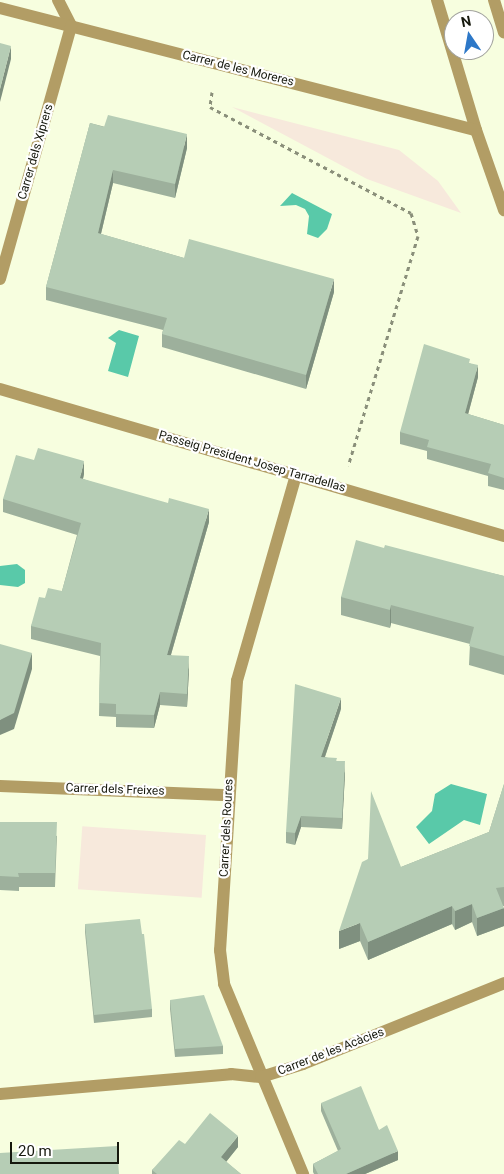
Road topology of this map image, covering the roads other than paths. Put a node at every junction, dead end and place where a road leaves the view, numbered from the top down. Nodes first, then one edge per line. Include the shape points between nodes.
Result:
1 (58, 0) edge
2 (437, 0) edge
3 (494, 0) edge
4 (0, 8) edge
5 (71, 26) junction
6 (504, 32) edge
7 (476, 130) junction
8 (504, 210) edge
9 (0, 279) edge
10 (0, 389) edge
11 (296, 474) junction
12 (504, 536) edge
13 (0, 786) edge
14 (229, 795) junction
15 (504, 983) edge
16 (261, 1077) junction
17 (0, 1094) edge
18 (303, 1174) edge

1 - 5 street
2 - 7 street
3 - 6 street
4 - 5 street, Carrer de les Moreres
5 - 7 street, Carrer de les Moreres
5 - 9 street, Carrer dels Xiprers
7 - 8 street
10 - 11 street, Passeig President Josep Tarradellas
11 - 12 street, Passeig President Josep Tarradellas
11 - 14 street, Carrer dels Roures via 237,681
13 - 14 street, Carrer dels Freixes
14 - 16 street, Carrer dels Roures via 222,968 224,984
15 - 16 street, Carrer de les Acàcies via 303,1064
16 - 17 street, Carrer de les Acàcies via 231,1074
16 - 18 street, Carrer dels Roures

